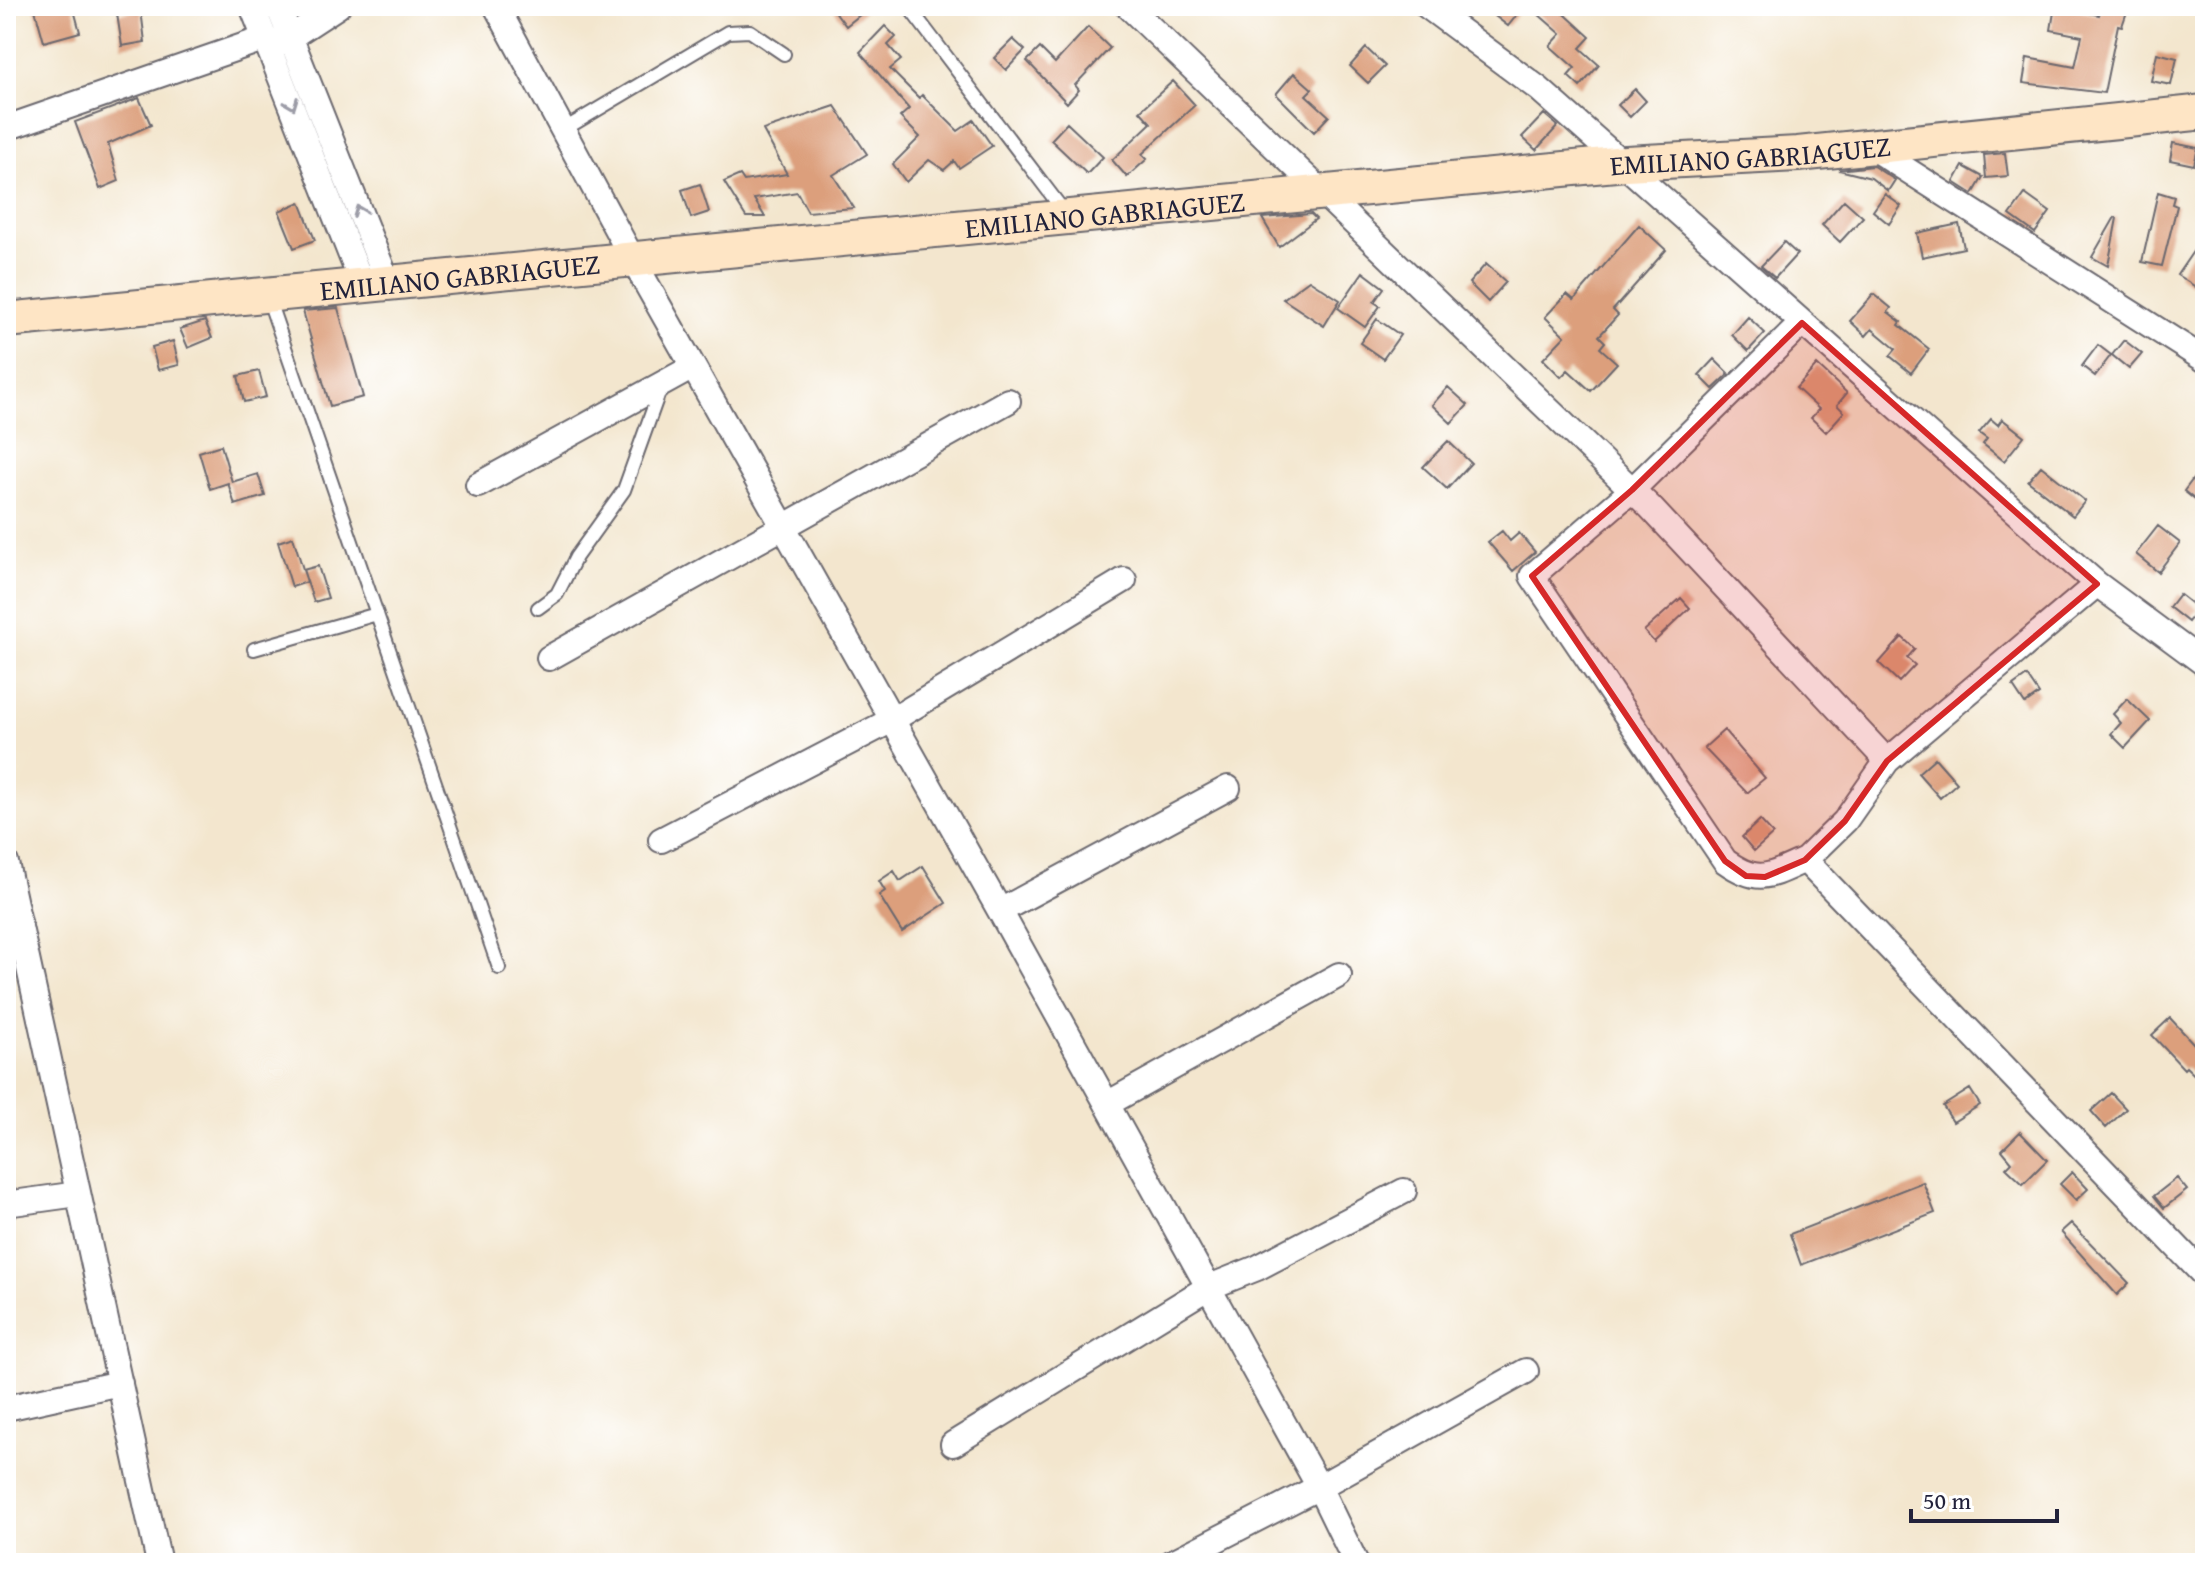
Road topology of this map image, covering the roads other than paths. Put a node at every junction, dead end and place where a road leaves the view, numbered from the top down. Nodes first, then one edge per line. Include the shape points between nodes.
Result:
1 (252, 6) edge
2 (278, 6) edge
3 (338, 6) edge
4 (496, 6) edge
5 (908, 6) edge
6 (1128, 6) edge
7 (1427, 6) edge
8 (276, 41) junction
9 (784, 54) dead end
10 (2205, 112) edge
11 (6, 128) edge
12 (563, 130) junction
13 (1871, 147) junction
14 (1626, 163) junction
15 (1323, 195) junction
16 (1070, 219) junction
17 (633, 260) junction
18 (375, 284) junction
19 (267, 295) junction
20 (6, 320) edge
21 (1802, 323) junction
22 (2205, 360) edge
23 (693, 367) junction
24 (662, 384) junction
25 (1008, 401) dead end
26 (478, 485) dead end
27 (1632, 490) junction
28 (784, 529) junction
29 (1124, 580) dead end
30 (2097, 584) junction
31 (538, 608) dead end
32 (377, 614) junction
33 (254, 649) dead end
34 (549, 658) dead end
35 (2205, 664) edge
36 (892, 720) junction
37 (1887, 761) junction
38 (1228, 788) dead end
39 (661, 840) dead end
40 (1805, 860) junction
41 (6, 863) edge
42 (1000, 911) junction
43 (16, 960) edge
44 (499, 968) dead end
45 (1339, 975) dead end
46 (1107, 1104) junction
47 (1404, 1191) dead end
48 (78, 1194) junction
49 (6, 1204) edge
50 (2205, 1276) edge
51 (1207, 1288) junction
52 (1526, 1371) dead end
53 (120, 1383) junction
54 (6, 1408) edge
55 (953, 1444) dead end
56 (1319, 1487) junction
57 (159, 1563) edge
58 (1171, 1563) edge
59 (1356, 1563) edge

1 - 8 street
2 - 8 street
3 - 8 street
4 - 12 street
5 - 16 lane
6 - 15 street
7 - 14 street via 1539,89
8 - 11 street
8 - 18 street
9 - 12 lane via 750,31 728,32
10 - 13 main road, EMILIANO GABRIAGUEZ
12 - 17 street
13 - 14 main road, EMILIANO GABRIAGUEZ
13 - 22 street
14 - 15 main road, EMILIANO GABRIAGUEZ
14 - 21 street
15 - 16 main road, EMILIANO GABRIAGUEZ
15 - 27 street
16 - 17 main road, EMILIANO GABRIAGUEZ
17 - 18 main road, EMILIANO GABRIAGUEZ
17 - 23 street
18 - 19 main road, EMILIANO GABRIAGUEZ
19 - 20 main road, EMILIANO GABRIAGUEZ
19 - 32 lane
21 - 27 street
21 - 30 street
23 - 24 street
23 - 28 street
24 - 26 street
24 - 31 lane via 624,490 576,557 557,594
25 - 28 street
27 - 37 street
27 - 40 street via 1532,576 1725,861 1746,876 1765,877
28 - 34 street
28 - 36 street
29 - 36 street
30 - 35 street
30 - 37 street
32 - 33 lane
32 - 44 lane
36 - 39 street
36 - 42 street
37 - 40 street via 1845,821
38 - 42 street
40 - 50 street
41 - 43 street
42 - 46 street
43 - 48 street
45 - 46 street
46 - 51 street
47 - 51 street via 1257,1268
48 - 49 street
48 - 53 street
51 - 55 street
51 - 56 street
52 - 56 street
53 - 54 street
53 - 57 street
56 - 58 street
56 - 59 street

